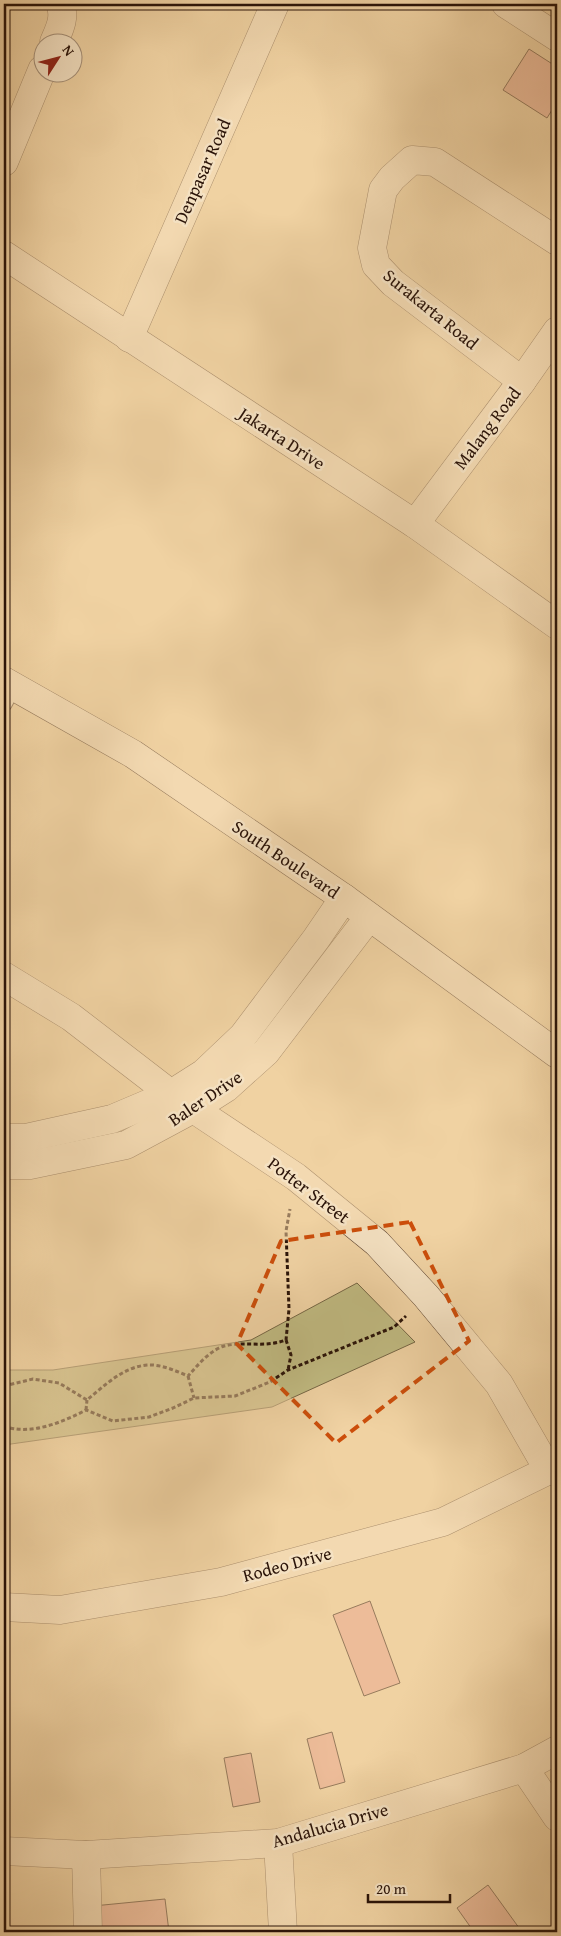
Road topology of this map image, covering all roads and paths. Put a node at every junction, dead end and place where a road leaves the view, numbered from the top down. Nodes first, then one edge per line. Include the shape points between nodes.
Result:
1 (60, 4) edge
2 (275, 4) edge
3 (506, 4) edge
4 (58, 32) edge
5 (557, 37) edge
6 (37, 82) edge
7 (4, 162) edge
8 (557, 241) edge
9 (4, 255) edge
10 (557, 331) edge
11 (129, 338) junction
12 (522, 381) junction
13 (415, 524) junction
14 (557, 625) edge
15 (7, 690) edge
16 (344, 898) junction
17 (369, 917) junction
18 (4, 976) edge
19 (557, 1054) edge
20 (171, 1094) junction
21 (193, 1109) junction
22 (4, 1138) edge
23 (4, 1165) edge
24 (296, 1177) junction
25 (426, 1296) junction
26 (286, 1340) junction
27 (288, 1370) junction
28 (188, 1376) junction
29 (4, 1386) edge
30 (194, 1398) junction
31 (87, 1400) junction
32 (86, 1410) junction
33 (4, 1426) edge
34 (553, 1468) edge
35 (4, 1607) edge
36 (557, 1750) edge
37 (524, 1768) junction
38 (557, 1817) edge
39 (278, 1843) junction
40 (4, 1851) edge
41 (86, 1856) junction
42 (88, 1932) edge
43 (283, 1932) edge

1 - 4 street via 63,9
2 - 11 street, Denpasar Road
3 - 5 street
6 - 7 street
8 - 12 street, Surakarta Road via 435,162 412,160 383,190 372,248 376,265 393,283
9 - 11 street, Jakarta Drive
10 - 12 street, Malang Road
11 - 13 street, Jakarta Drive
12 - 13 street, Malang Road
13 - 14 street, Jakarta Drive
15 - 16 street, South Boulevard via 132,754
16 - 17 street, South Boulevard
16 - 20 street, Baler Drive via 243,1036 204,1073
17 - 19 street, South Boulevard
17 - 21 street, Baler Drive via 266,1052 226,1088
18 - 20 street, Potter Street via 71,1017
20 - 21 street, Potter Street
20 - 22 street, Baler Drive via 112,1119 26,1138
21 - 23 street, Baler Drive via 126,1146 30,1165
21 - 24 street, Potter Street
24 - 25 street, Potter Street via 377,1243
24 - 26 path via 286,1231 289,1309
25 - 27 path via 394,1327
25 - 34 street, Potter Street via 499,1384
26 - 27 path via 291,1355
26 - 28 path via 274,1345 224,1346 204,1358
27 - 30 path via 270,1382 235,1396
28 - 30 path
28 - 31 path via 147,1365 121,1374
29 - 31 path via 33,1380 59,1383
30 - 32 path via 149,1417 113,1421
31 - 32 path
32 - 33 path via 63,1422 36,1428
34 - 35 street, Rodeo Drive via 443,1522 221,1582 60,1610
36 - 37 street, Andalucia Drive
37 - 38 street
37 - 39 street, Andalucia Drive
39 - 41 street, Andalucia Drive
39 - 43 street
40 - 41 street, Andalucia Drive
41 - 42 street

